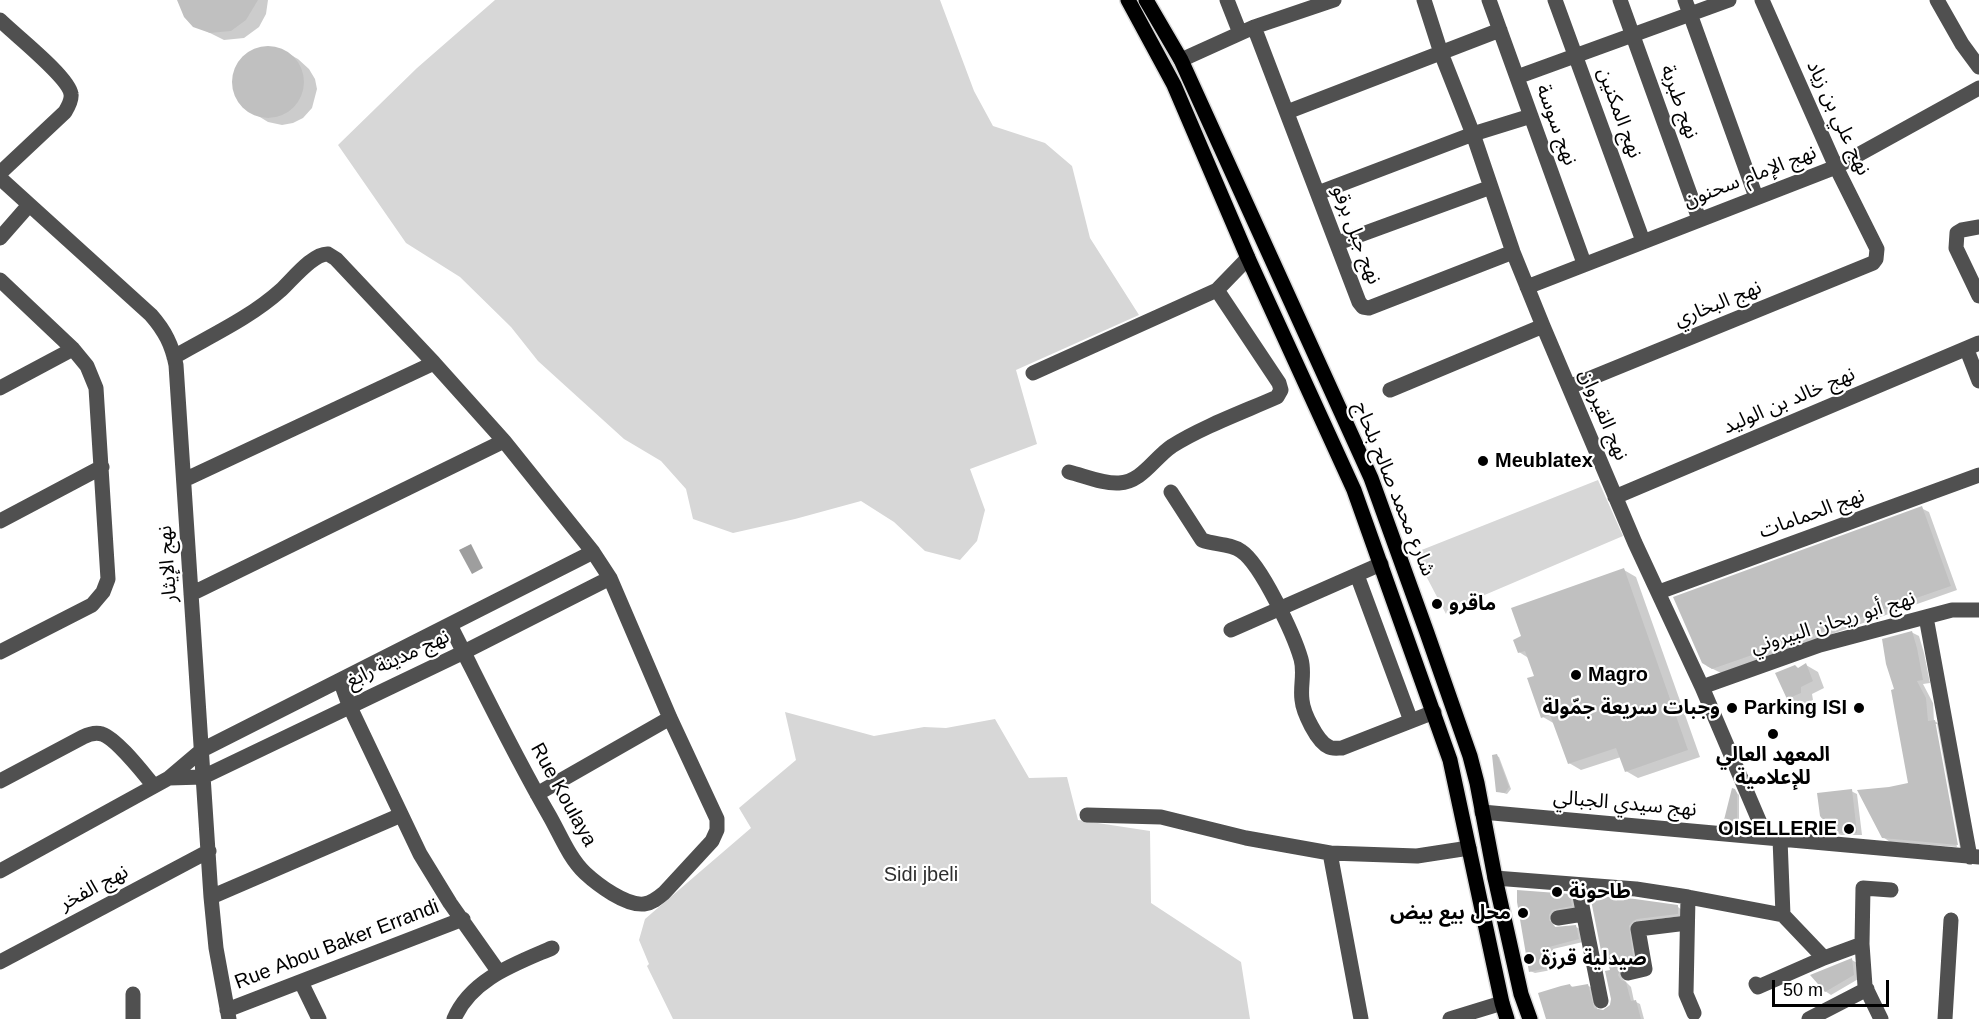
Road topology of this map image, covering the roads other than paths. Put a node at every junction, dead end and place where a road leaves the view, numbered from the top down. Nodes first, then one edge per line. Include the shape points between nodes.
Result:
1 (1128, 0) edge
2 (1146, 0) edge
3 (1227, 0) edge
4 (1334, 0) edge
5 (1424, 0) edge
6 (1489, 0) edge
7 (1555, 0) edge
8 (1620, 0) edge
9 (1729, 0) edge
10 (1937, 0) edge
11 (1766, 2) edge
12 (1687, 7) edge
13 (0, 20) edge
14 (1247, 30) junction
15 (1500, 30) junction
16 (1633, 35) junction
17 (1441, 53) junction
18 (1576, 56) junction
19 (1181, 60) junction
20 (1979, 67) edge
21 (1516, 77) junction
22 (1979, 88) edge
23 (1287, 111) junction
24 (1531, 116) junction
25 (1473, 135) junction
26 (1836, 167) junction
27 (0, 176) edge
28 (1491, 188) junction
29 (1318, 193) junction
30 (1756, 197) junction
31 (29, 205) junction
32 (1699, 219) junction
33 (1979, 227) edge
34 (0, 238) edge
35 (1643, 241) junction
36 (1338, 243) junction
37 (1513, 252) junction
38 (1877, 254) joint
39 (1248, 258) junction
40 (1584, 263) junction
41 (0, 280) edge
42 (1527, 287) junction
43 (1217, 290) junction
44 (1979, 296) edge
45 (1543, 326) junction
46 (1973, 346) edge
47 (73, 349) junction
48 (174, 357) junction
49 (434, 363) junction
50 (1033, 373) dead end
51 (1979, 381) edge
52 (1569, 387) junction
53 (0, 388) edge
54 (1390, 390) dead end
55 (504, 441) junction
56 (102, 467) junction
57 (1069, 471) dead end
58 (1979, 475) edge
59 (184, 480) junction
60 (1171, 492) dead end
61 (1615, 496) junction
62 (0, 521) edge
63 (592, 552) junction
64 (1381, 564) junction
65 (1406, 573) junction
66 (1357, 575) junction
67 (610, 578) junction
68 (1388, 581) junction
69 (1659, 592) junction
70 (191, 594) junction
71 (1280, 609) junction
72 (1979, 610) edge
73 (1926, 617) junction
74 (450, 625) junction
75 (1231, 630) dead end
76 (0, 652) edge
77 (464, 652) junction
78 (340, 680) junction
79 (1702, 687) junction
80 (349, 705) junction
81 (1434, 712) junction
82 (670, 718) junction
83 (1411, 721) junction
84 (202, 750) junction
85 (203, 777) junction
86 (169, 778) junction
87 (0, 781) edge
88 (154, 786) junction
89 (537, 794) junction
90 (1482, 812) junction
91 (401, 814) junction
92 (1087, 815) dead end
93 (1773, 838) junction
94 (1468, 848) junction
95 (209, 851) junction
96 (1330, 853) junction
97 (1974, 857) edge
98 (0, 871) edge
99 (1495, 878) junction
100 (1578, 886) junction
101 (1891, 890) dead end
102 (211, 897) junction
103 (1688, 897) junction
104 (1583, 914) junction
105 (1783, 915) junction
106 (1558, 918) dead end
107 (463, 919) junction
108 (1951, 920) dead end
109 (1687, 923) junction
110 (1862, 944) junction
111 (552, 948) dead end
112 (1824, 958) junction
113 (0, 962) edge
114 (498, 971) junction
115 (1628, 973) dead end
116 (301, 982) junction
117 (1756, 984) dead end
118 (1867, 989) junction
119 (133, 994) dead end
120 (1601, 1001) dead end
121 (1502, 1003) junction
122 (1694, 1013) dead end
123 (228, 1015) edge
124 (133, 1019) edge
125 (319, 1019) edge
126 (454, 1019) edge
127 (1361, 1019) edge
128 (1450, 1019) edge
129 (1507, 1019) edge
130 (1530, 1019) edge
131 (1809, 1019) edge
132 (1881, 1019) edge
133 (1945, 1019) edge

1 - 39 main road, شارع محمد صالح بلحاج via 1174,85
2 - 19 main road, شارع محمد صالح بلحاج
3 - 14 street, نهج جبل برقو
4 - 14 street
5 - 17 street, نهج القيروان
6 - 15 street, نهج سوسة
7 - 18 street, نهج المكنين
8 - 16 street, نهج طبربة
9 - 12 street
10 - 20 street
11 - 26 street, نهج علي بن زياد
12 - 16 street
12 - 30 street
13 - 27 street via 64,79 71,94 65,111
14 - 19 street
14 - 23 street, نهج جبل برقو
15 - 17 street
15 - 21 street, نهج سوسة
16 - 18 street
16 - 32 street, نهج طبربة
17 - 23 street
17 - 25 street, نهج القيروان
18 - 21 street
18 - 35 street, نهج المكنين
19 - 65 main road, شارع محمد صالح بلحاج via 1371,478
21 - 24 street, نهج سوسة
22 - 26 street, نهج الإمام سحنون
23 - 29 street, نهج جبل برقو
24 - 25 street
24 - 40 street, نهج سوسة
25 - 28 street, نهج القيروان
25 - 29 street
26 - 30 street, نهج الإمام سحنون
26 - 38 street, نهج علي بن زياد
27 - 31 street, نهج الإيثار
28 - 36 street
28 - 37 street, نهج القيروان
29 - 36 street, نهج جبل برقو
30 - 32 street, نهج الإمام سحنون
31 - 34 street
31 - 48 street, نهج الإيثار via 151,315 169,338
32 - 35 street, نهج الإمام سحنون
33 - 44 street via 1962,230 1955,239
35 - 40 street, نهج الإمام سحنون
36 - 37 street, نهج جبل برقو via 1359,302 1369,308
37 - 42 street, نهج القيروان
38 - 52 street, نهج البخاري via 1873,263
39 - 43 street
39 - 64 main road, شارع محمد صالح بلحاج via 1354,490
40 - 42 street, نهج الإمام سحنون
41 - 47 street
42 - 45 street, نهج القيروان
43 - 50 street
43 - 57 street via 1279,383 1277,397 1170,447 1131,480 1104,482
45 - 52 street, نهج القيروان
45 - 54 street
46 - 51 street
46 - 61 street, نهج خالد بن الوليد
47 - 53 street
47 - 56 street via 87,366 96,388
48 - 49 street, Rue Koulaya via 248,315 325,253 336,259
48 - 59 street, نهج الإيثار
49 - 55 street, Rue Koulaya
49 - 59 street
52 - 61 street, نهج القيروان
55 - 63 street, Rue Koulaya
55 - 70 street
56 - 62 street
56 - 76 street via 108,579 100,598
58 - 69 street, نهج الحمامات
59 - 70 street, نهج الإيثار
60 - 71 street via 1202,540 1241,550 1251,560
61 - 69 street, نهج القيروان
63 - 67 street, Rue Koulaya
63 - 74 street, نهج مدينة رابغ
64 - 66 street
64 - 68 main road, شارع محمد صالح بلحاج
65 - 68 main road
65 - 90 main road, شارع محمد صالح بلحاج via 1470,756
66 - 71 street
66 - 83 street
67 - 77 street, نهج مدينة رابغ
67 - 82 street, Rue Koulaya
68 - 81 main road, شارع محمد صالح بلحاج
69 - 79 street, نهج القيروان
70 - 84 street, نهج الإيثار
71 - 75 street
71 - 83 street via 1301,659 1304,711 1321,741 1329,747 1342,748
72 - 73 street, نهج أبو ريحان البيروني via 1952,610
73 - 79 street, نهج أبو ريحان البيروني via 1809,648
73 - 97 street
74 - 77 street, Rue Koulaya
74 - 78 street, نهج مدينة رابغ
77 - 80 street, نهج مدينة رابغ
77 - 89 street, Rue Koulaya
78 - 80 street
78 - 84 street, نهج مدينة رابغ
79 - 93 street, نهج القيروان
80 - 85 street, نهج مدينة رابغ
80 - 91 street
81 - 83 street
81 - 94 main road, شارع محمد صالح بلحاج via 1450,760
82 - 89 street
82 - 89 street, Rue Koulaya via 717,819 717,830 712,841 651,902 626,901 584,873
84 - 85 street, نهج الإيثار
84 - 86 street, نهج مدينة رابغ
85 - 86 street
85 - 95 street, نهج الإيثار
86 - 88 street
87 - 88 street via 97,733 121,750
88 - 98 street
90 - 93 street, نهج سيدي الجبالي
90 - 99 main road, شارع محمد صالح بلحاج
91 - 102 street
91 - 107 street via 420,854
92 - 96 street via 1161,817
93 - 97 street, نهج سيدي الجبالي
93 - 105 street
94 - 96 street via 1417,856
94 - 121 main road, شارع محمد صالح بلحاج
95 - 102 street, نهج الإيثار
95 - 113 street, نهج الفخر
96 - 127 street
99 - 100 street
99 - 130 main road, شارع محمد صالح بلحاج
100 - 103 street
100 - 104 street
101 - 110 street via 1863,888
102 - 123 street, نهج الإيثار
103 - 105 street
103 - 109 street
104 - 106 street
104 - 120 street
105 - 112 street
107 - 114 street
107 - 116 street, Rue Abou Baker Errandi
108 - 133 street
109 - 115 street via 1638,929 1645,969
109 - 122 street via 1686,994
110 - 112 street
110 - 118 street
111 - 114 street
112 - 117 street via 1758,987
114 - 126 street via 463,1001
116 - 123 street, Rue Abou Baker Errandi
116 - 125 street
118 - 131 street
118 - 132 street
119 - 124 street
121 - 128 street
121 - 129 main road, شارع محمد صالح بلحاج

